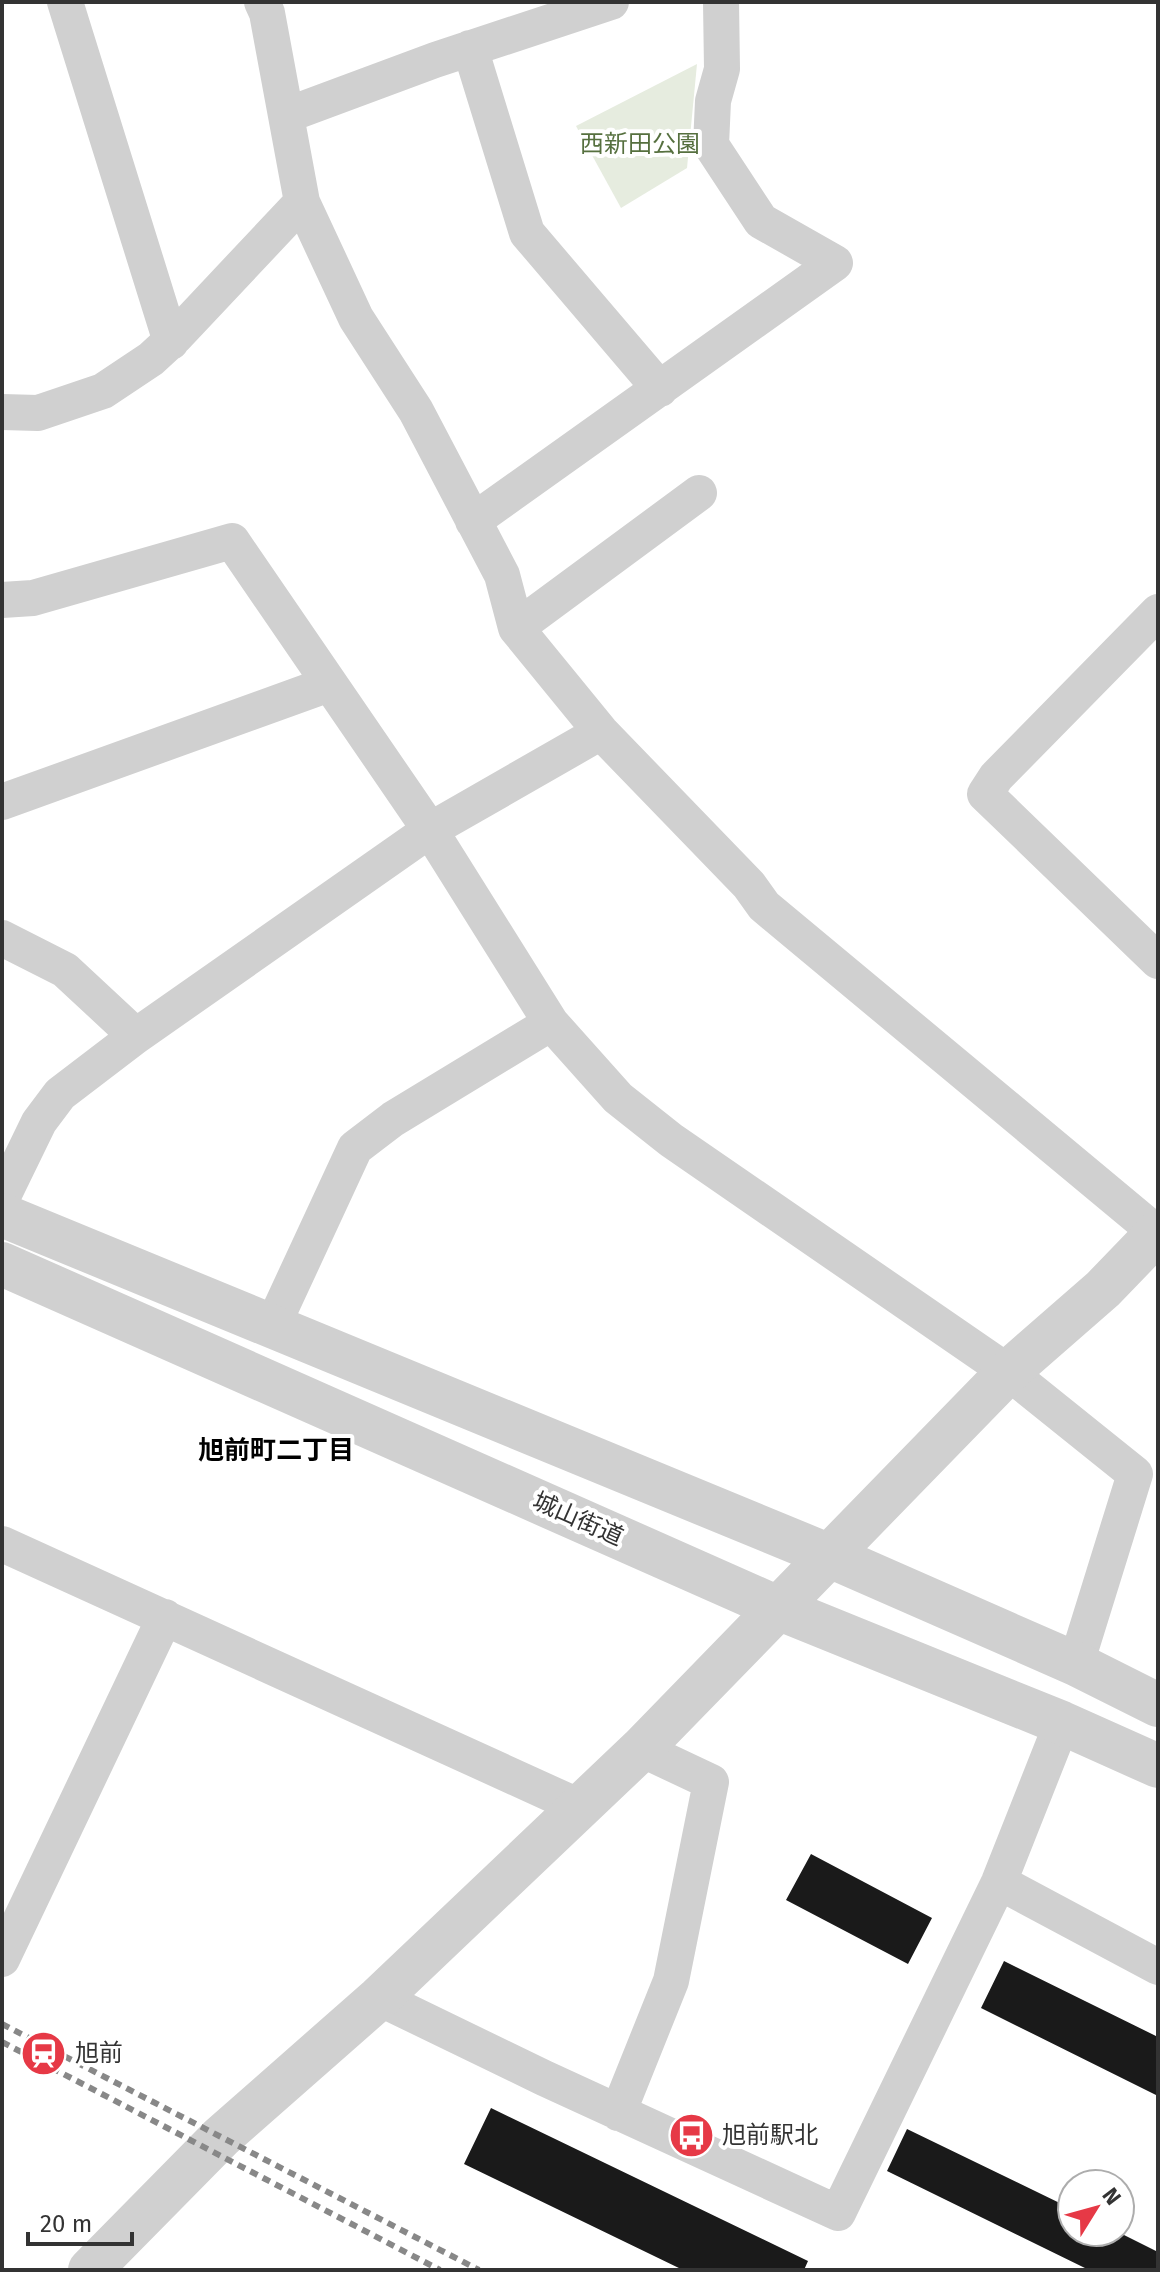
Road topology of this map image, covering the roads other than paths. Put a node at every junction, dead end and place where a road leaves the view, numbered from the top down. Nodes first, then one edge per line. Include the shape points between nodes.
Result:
1 (65, 2) edge
2 (262, 2) edge
3 (611, 2) edge
4 (721, 2) edge
5 (470, 48) junction
6 (287, 115) junction
7 (302, 202) junction
8 (171, 342) junction
9 (660, 389) junction
10 (2, 412) edge
11 (699, 493) dead end
12 (473, 521) junction
13 (2, 600) edge
14 (1158, 612) edge
15 (516, 628) junction
16 (329, 684) junction
17 (601, 732) junction
18 (2, 802) edge
19 (430, 830) junction
20 (2, 938) edge
21 (1158, 961) edge
22 (551, 1023) junction
23 (136, 1036) junction
24 (2, 1198) edge
25 (2, 1215) edge
26 (1158, 1233) edge
27 (2, 1264) edge
28 (272, 1327) junction
29 (1008, 1372) junction
30 (2, 1544) edge
31 (830, 1556) junction
32 (778, 1608) junction
33 (165, 1617) junction
34 (1076, 1664) junction
35 (1158, 1705) edge
36 (1062, 1723) junction
37 (641, 1749) junction
38 (1158, 1766) edge
39 (580, 1807) junction
40 (999, 1882) junction
41 (2, 1959) edge
42 (1158, 1967) edge
43 (379, 1998) junction
44 (618, 2113) junction
45 (90, 2270) edge

1 - 8 street
2 - 6 street
3 - 5 street
4 - 9 street via 722,69 713,101 711,145 761,221 835,263
5 - 6 street
5 - 9 street via 527,233
6 - 7 street
7 - 8 street
7 - 12 street via 356,318 416,411
8 - 10 street via 103,391 38,413
9 - 12 street
11 - 15 street
12 - 15 street via 502,575
13 - 16 street via 33,598 232,541
14 - 21 street via 985,794
15 - 17 street
16 - 18 street
16 - 19 street
17 - 19 street
17 - 26 street via 764,906
19 - 22 street
19 - 23 street
20 - 23 street via 65,970
22 - 28 street via 393,1119 355,1148
22 - 29 street via 618,1098 671,1140
23 - 24 street via 60,1094 39,1122
25 - 28 street
26 - 29 street
27 - 32 street, 城山街道
28 - 31 street
29 - 31 street
29 - 34 street via 1135,1474
30 - 33 street
31 - 32 street
31 - 34 street
32 - 36 street, 城山街道
32 - 37 street
33 - 39 street
33 - 41 street
34 - 35 street
36 - 38 street, 城山街道
36 - 40 street
37 - 39 street
37 - 44 street via 711,1782 671,1981
39 - 43 street
40 - 42 street
40 - 44 street via 838,2213
43 - 44 street
43 - 45 street via 221,2137

